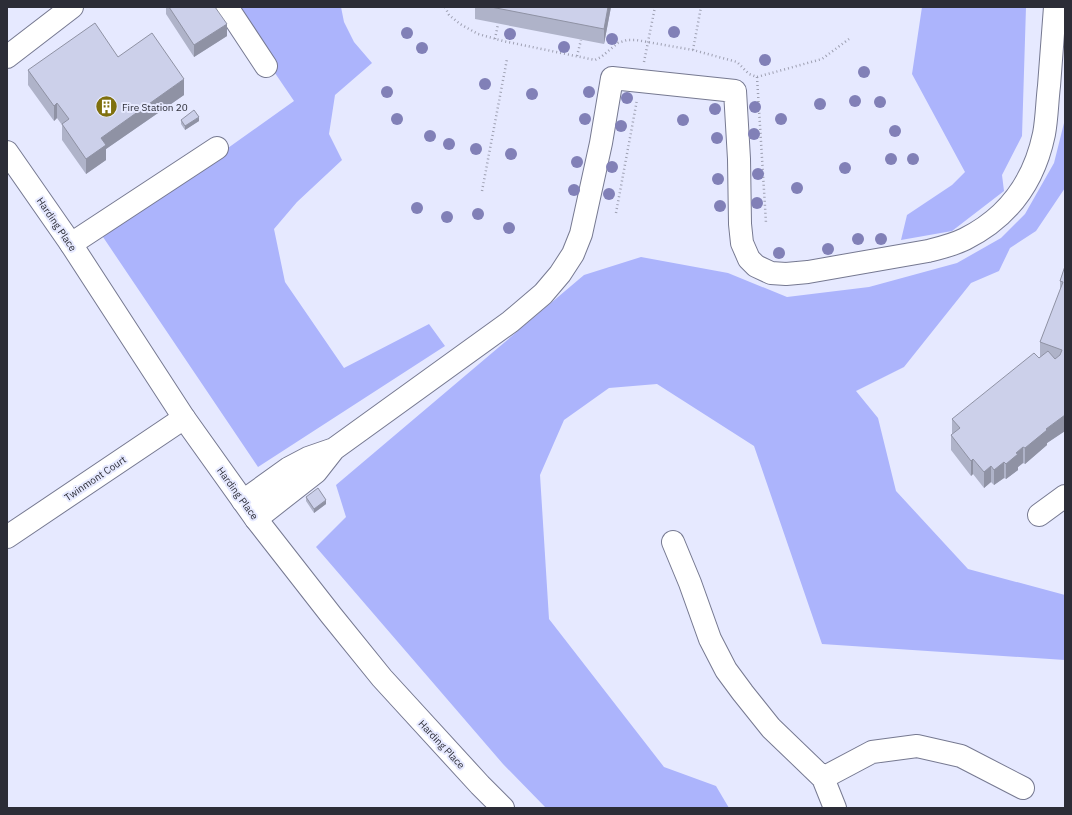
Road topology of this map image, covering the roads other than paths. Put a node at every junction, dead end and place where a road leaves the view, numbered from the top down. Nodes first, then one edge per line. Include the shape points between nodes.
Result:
1 (72, 7) edge
2 (227, 7) edge
3 (1055, 7) edge
4 (7, 57) edge
5 (266, 66) dead end
6 (217, 148) dead end
7 (7, 152) edge
8 (71, 244) junction
9 (184, 418) junction
10 (334, 449) junction
11 (1065, 496) edge
12 (243, 501) junction
13 (1039, 515) dead end
14 (256, 519) junction
15 (7, 537) edge
16 (673, 542) dead end
17 (823, 778) junction
18 (1024, 788) dead end
19 (503, 808) edge
20 (835, 808) edge

1 - 4 main road
2 - 5 main road
3 - 10 main road via 1044,133 1032,174 1015,201 993,222 964,240 928,252 808,272 771,273 756,266 744,251 741,237 735,91 612,78 581,234 573,254 560,274 543,294 510,322
6 - 8 main road
7 - 8 main road, Harding Place
8 - 9 main road, Harding Place
9 - 12 main road, Harding Place
9 - 15 main road, Twinmont Court
10 - 12 main road via 289,468
10 - 14 main road via 316,472
11 - 13 main road
12 - 14 main road, Harding Place
14 - 19 main road, Harding Place via 382,678
16 - 17 main road via 710,639 726,670 771,728
17 - 18 main road via 872,752 917,746 961,756
17 - 20 main road

